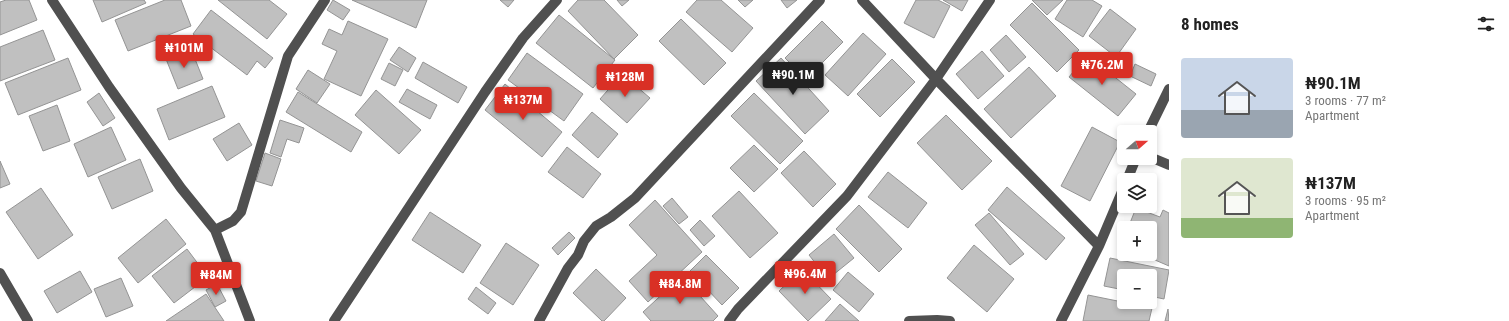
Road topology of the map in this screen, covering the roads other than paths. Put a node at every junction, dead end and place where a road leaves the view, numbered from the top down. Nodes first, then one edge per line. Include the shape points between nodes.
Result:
1 (52, 0) edge
2 (325, 0) edge
3 (557, 0) edge
4 (820, 0) edge
5 (862, 0) edge
6 (990, 0) edge
7 (936, 79) junction
8 (1169, 89) edge
9 (1151, 125) edge
10 (1157, 160) edge
11 (1169, 165) edge
12 (1117, 204) edge
13 (215, 230) junction
14 (1099, 246) junction
15 (0, 273) edge
16 (28, 321) edge
17 (250, 321) edge
18 (334, 321) edge
19 (539, 321) edge
20 (730, 321) edge
21 (909, 321) edge
22 (950, 321) edge
23 (1061, 321) edge

1 - 13 street via 109,87
2 - 13 street via 288,56 241,212 233,221
3 - 18 street via 523,38 485,92
4 - 19 street via 635,198 611,218 596,226 584,241
5 - 7 street
6 - 7 street
7 - 14 street
7 - 20 street via 847,196
8 - 9 street
10 - 11 street
12 - 14 street
13 - 17 street
14 - 23 street
15 - 16 street
21 - 22 street

